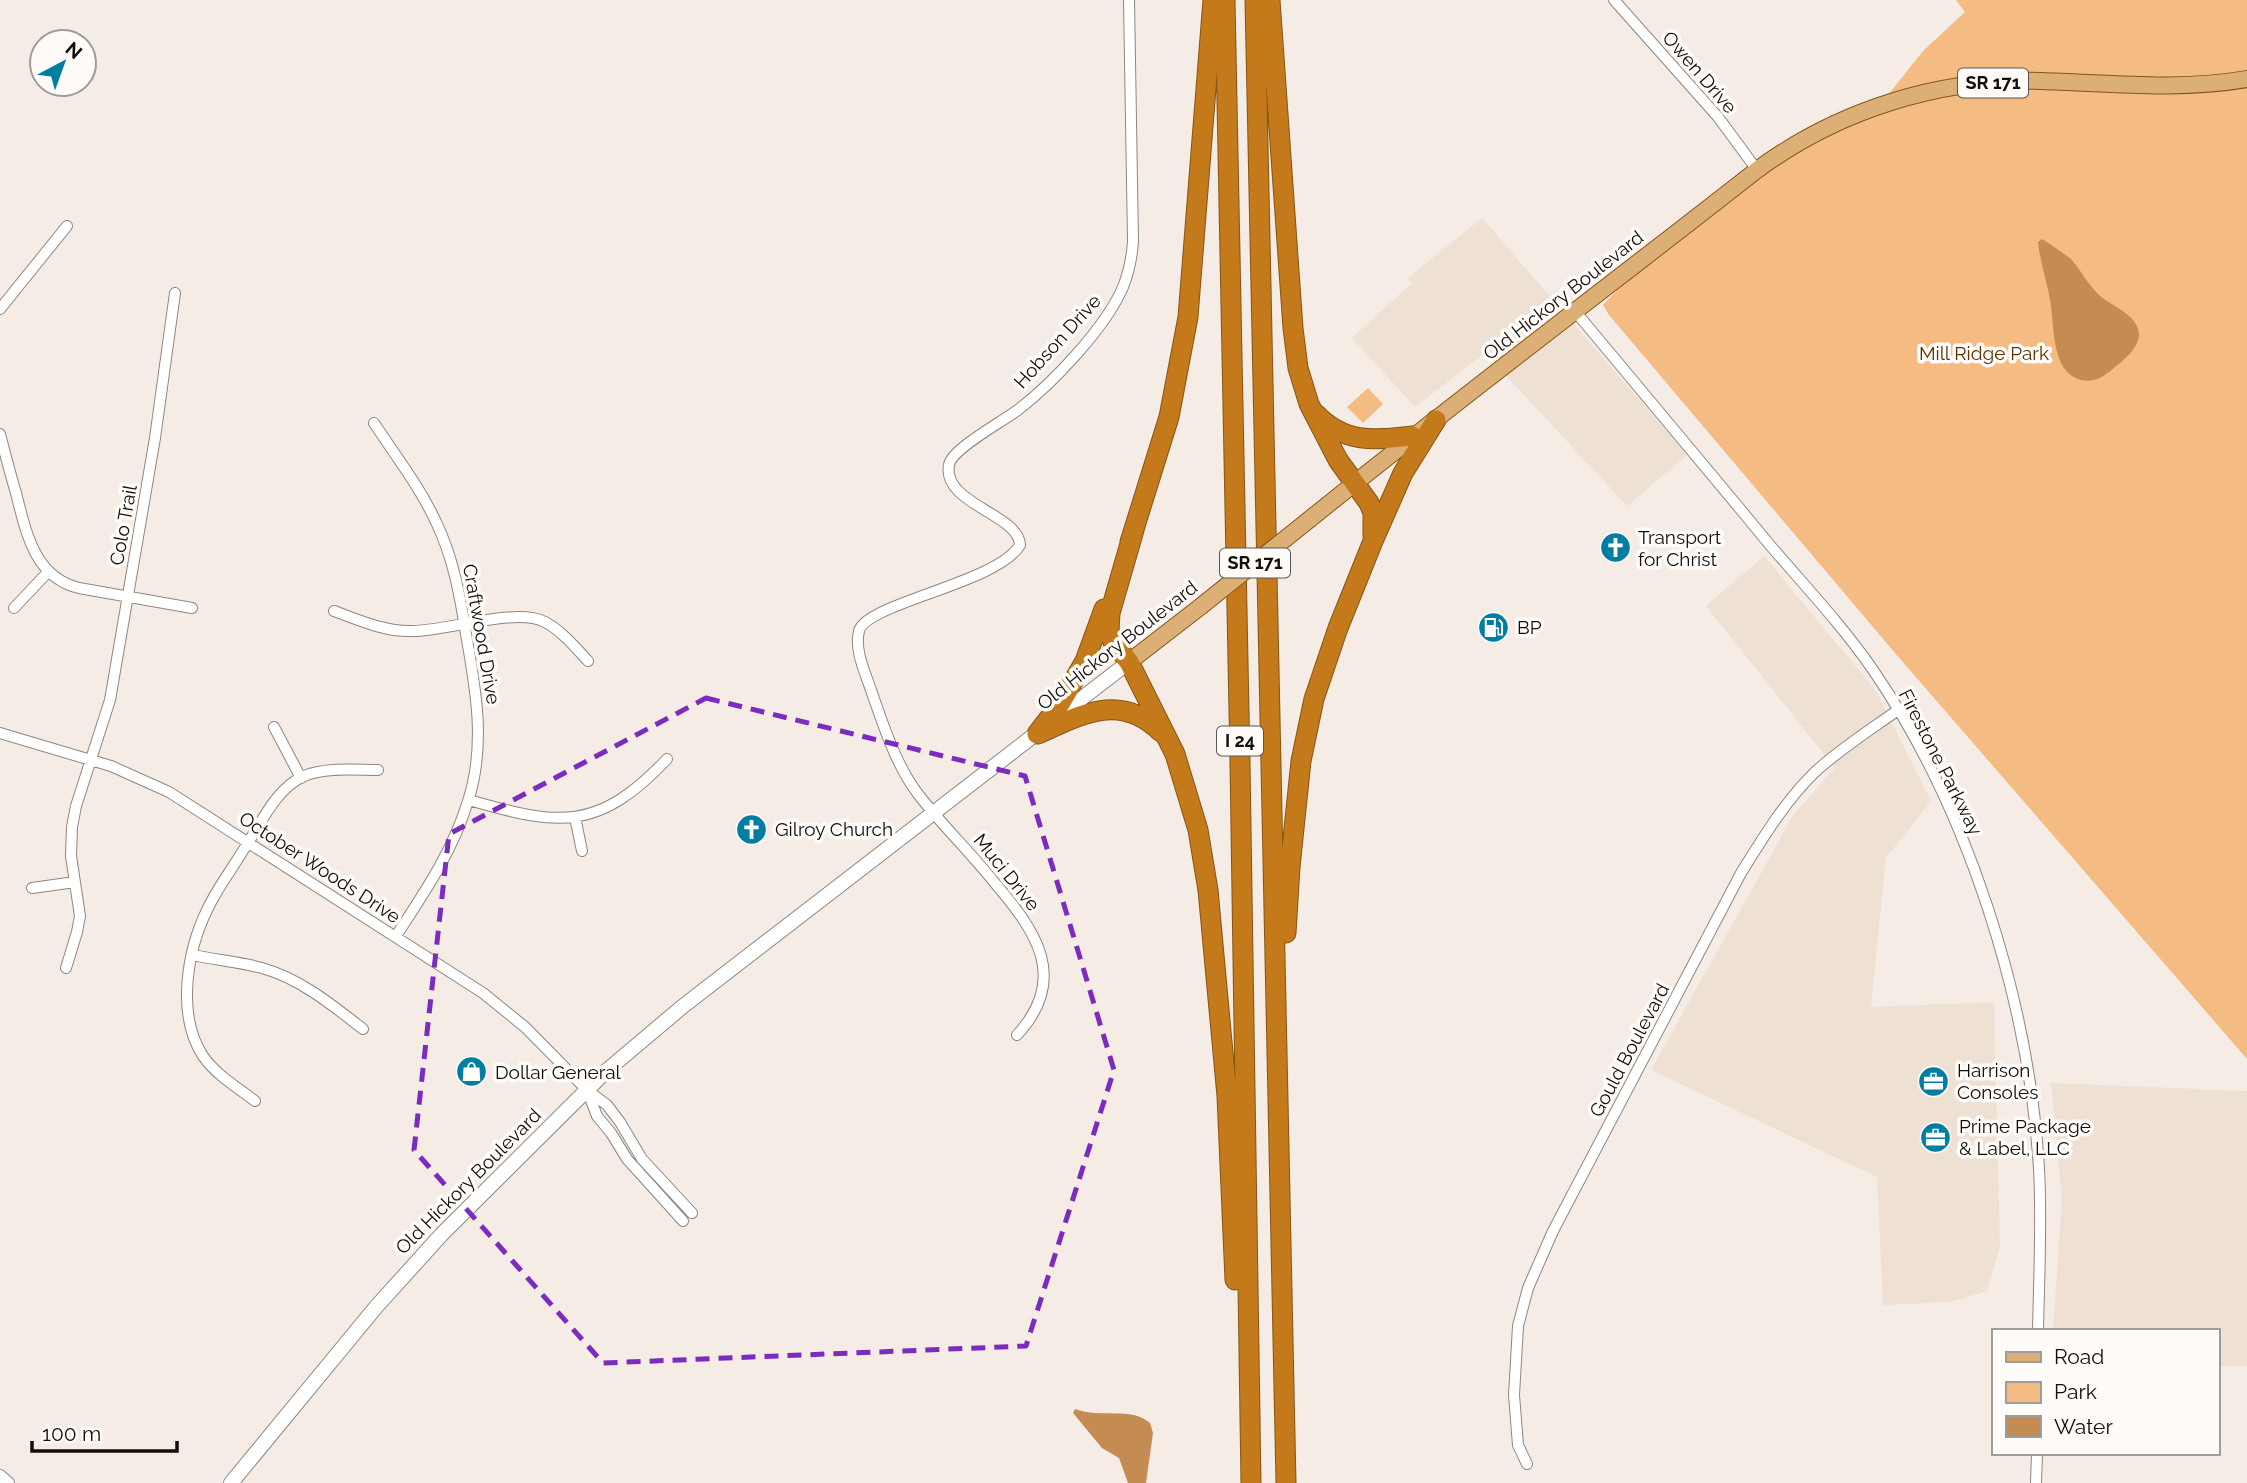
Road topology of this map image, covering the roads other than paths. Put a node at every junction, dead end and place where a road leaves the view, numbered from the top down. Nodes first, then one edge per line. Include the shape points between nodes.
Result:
1 (1129, 0) edge
2 (1213, 0) edge
3 (1225, 0) edge
4 (1255, 0) edge
5 (1270, 0) edge
6 (1614, 0) edge
7 (2247, 79) edge
8 (1757, 170) junction
9 (67, 226) dead end
10 (175, 293) dead end
11 (2, 303) edge
12 (1575, 311) junction
13 (1309, 404) junction
14 (1436, 420) junction
15 (374, 423) dead end
16 (0, 433) edge
17 (1412, 436) junction
18 (1355, 483) junction
19 (1134, 530) junction
20 (1373, 541) junction
21 (48, 572) junction
22 (128, 597) junction
23 (14, 608) dead end
24 (192, 608) dead end
25 (334, 611) dead end
26 (465, 625) junction
27 (588, 661) dead end
28 (1129, 662) junction
29 (1898, 710) junction
30 (274, 727) dead end
31 (0, 733) edge
32 (1037, 734) junction
33 (1170, 743) junction
34 (667, 759) dead end
35 (92, 760) junction
36 (378, 770) dead end
37 (301, 778) junction
38 (469, 800) junction
39 (936, 813) junction
40 (575, 817) junction
41 (249, 842) junction
42 (582, 851) dead end
43 (75, 882) junction
44 (32, 888) dead end
45 (396, 936) junction
46 (193, 955) junction
47 (66, 968) dead end
48 (363, 1029) dead end
49 (1017, 1035) dead end
50 (1277, 1081) junction
51 (587, 1090) junction
52 (255, 1101) dead end
53 (692, 1213) dead end
54 (683, 1221) dead end
55 (2038, 1329) edge
56 (2037, 1455) edge
57 (1527, 1464) dead end
58 (0, 1476) edge
59 (1251, 1479) edge
60 (237, 1481) edge
61 (8, 1483) edge
62 (1286, 1483) edge
63 (2036, 1483) edge

1 - 39 street, Hobson Drive via 1133,240 1125,282 1100,325 1041,389 957,452 949,463 956,488 1013,530 1020,545 997,566 895,607 859,630 860,656 887,734 913,787
2 - 19 highway via 1188,317 1169,417
3 - 59 highway, I 24
4 - 50 highway, I 24
5 - 13 highway via 1293,328
6 - 8 street, Owen Drive via 1718,117
7 - 8 main road, Old Hickory Boulevard / SR 171 via 2158,87 2013,81 1940,89 1834,124
8 - 12 main road, Old Hickory Boulevard / SR 171
9 - 11 street
10 - 22 street, Colo Trail
12 - 14 main road, Old Hickory Boulevard / SR 171
12 - 29 street, Firestone Parkway via 1850,640
13 - 17 highway via 1329,426 1352,437
13 - 18 highway
14 - 17 main road, Old Hickory Boulevard / SR 171
14 - 20 highway via 1403,473
15 - 26 street, Craftwood Drive via 439,527 453,566
16 - 21 street via 27,538
17 - 18 main road, Old Hickory Boulevard / SR 171
18 - 20 highway via 1373,513
18 - 28 main road, Old Hickory Boulevard / SR 171, bridge
19 - 28 highway via 1109,626 1113,642
19 - 32 highway via 1085,661
20 - 50 highway via 1314,699 1301,761
21 - 22 street via 73,587
21 - 23 street
22 - 24 street
22 - 35 street, Colo Trail via 110,700
25 - 26 street via 404,631
26 - 27 street via 516,616 535,618 559,631
26 - 38 street, Craftwood Drive via 479,718
28 - 32 main road, Old Hickory Boulevard
28 - 33 highway
29 - 55 street, Firestone Parkway via 1968,855 2014,1007 2039,1169
29 - 57 street, Gould Boulevard via 1815,772 1764,837 1553,1231 1528,1288 1517,1334 1514,1415 1518,1445
30 - 37 street
31 - 35 street, October Woods Drive
32 - 33 highway via 1094,710 1118,710 1143,718
32 - 39 main road, Old Hickory Boulevard
33 - 59 highway via 1193,810 1208,890 1229,1127 1238,1383
34 - 40 street via 628,794 601,810
35 - 41 street, October Woods Drive via 169,792
35 - 43 street, Colo Trail via 72,827
36 - 37 street via 327,771
37 - 41 street via 279,797
38 - 40 street via 534,817
38 - 45 street, Craftwood Drive via 450,848
39 - 49 street, Muci Drive via 1018,910 1038,943 1043,985 1034,1012
39 - 51 main road, Old Hickory Boulevard via 682,1007
40 - 42 street
41 - 45 street, October Woods Drive
41 - 46 street via 209,905
43 - 44 street
43 - 47 street, Colo Trail via 79,922
45 - 51 street, October Woods Drive via 508,1012
46 - 48 street via 279,974
46 - 52 street via 188,1024 211,1065
50 - 62 highway, I 24
51 - 53 street via 613,1113 642,1159
51 - 54 street via 597,1116 627,1159
51 - 60 main road, Old Hickory Boulevard via 442,1234 338,1353
56 - 63 street
58 - 61 street

